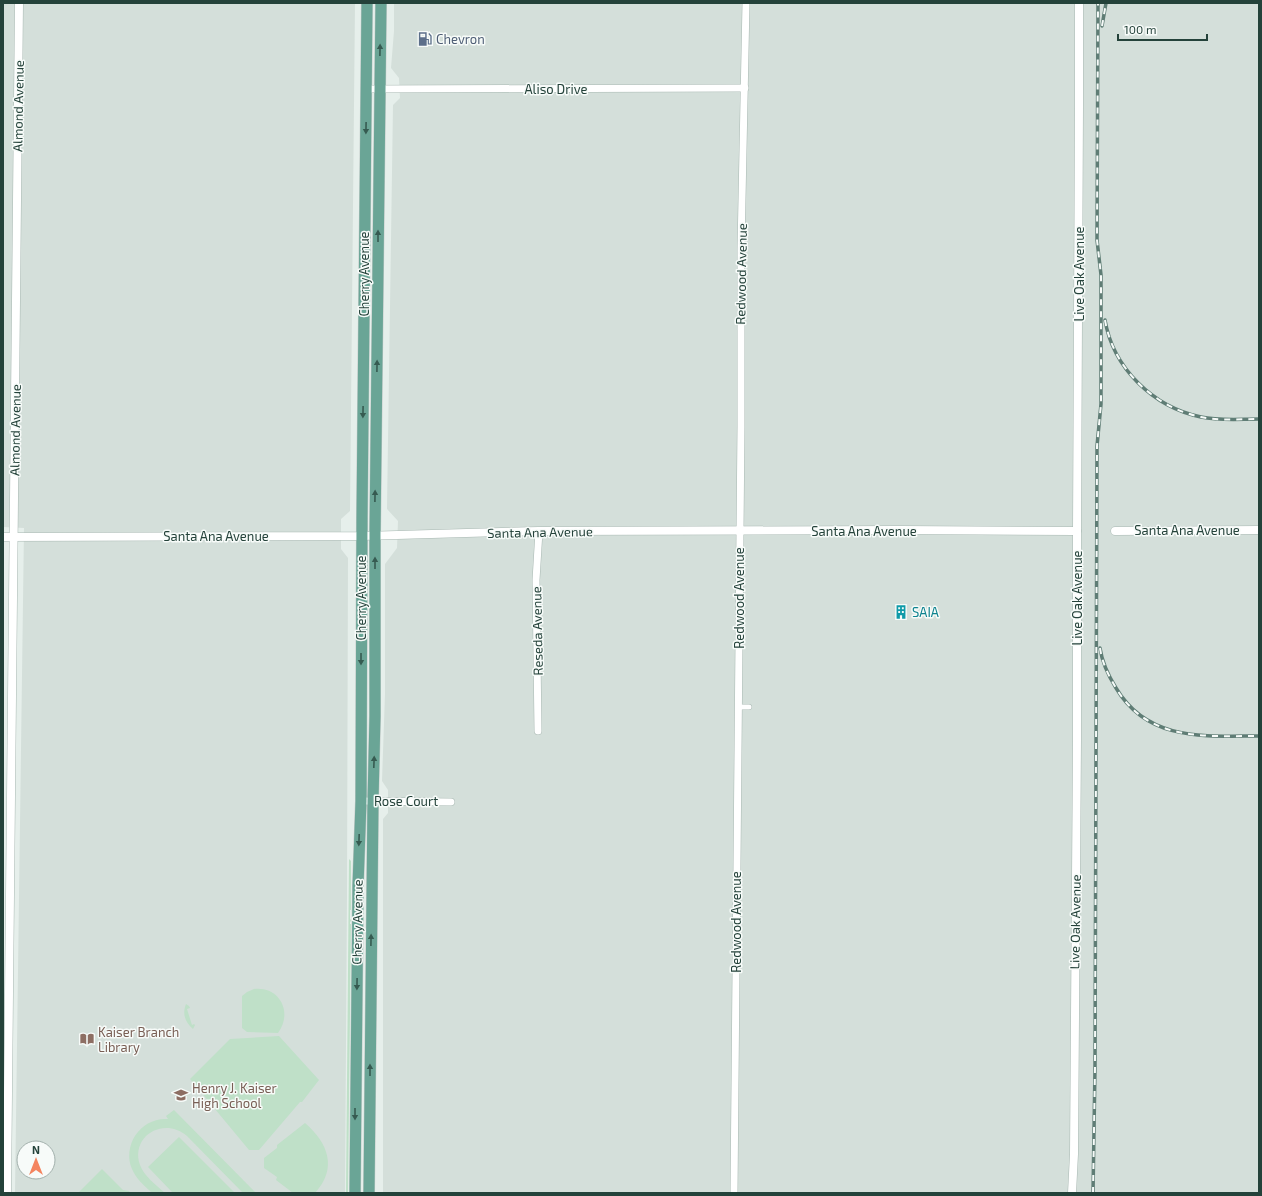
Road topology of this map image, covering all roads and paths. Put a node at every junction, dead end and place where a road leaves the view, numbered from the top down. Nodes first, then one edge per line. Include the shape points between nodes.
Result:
1 (19, 3) edge
2 (367, 3) edge
3 (381, 3) edge
4 (746, 3) edge
5 (1079, 3) edge
6 (744, 88) junction
7 (367, 89) junction
8 (379, 89) junction
9 (1259, 530) edge
10 (539, 531) junction
11 (740, 531) junction
12 (1077, 531) junction
13 (1116, 531) dead end
14 (375, 535) junction
15 (3, 536) edge
16 (13, 536) junction
17 (362, 536) junction
18 (738, 707) junction
19 (749, 707) dead end
20 (538, 730) dead end
21 (361, 801) junction
22 (373, 801) junction
23 (451, 802) dead end
24 (7, 1193) edge
25 (355, 1193) edge
26 (369, 1193) edge
27 (734, 1193) edge
28 (1072, 1193) edge

1 - 16 street, Almond Avenue
2 - 7 main road, Cherry Avenue
8 -> 3 main road, Cherry Avenue
4 - 6 street, Redwood Avenue
5 - 12 street, Live Oak Avenue
6 - 8 street, Aliso Drive
6 - 11 street, Redwood Avenue
7 - 8 street, Aliso Drive
7 -> 17 main road, Cherry Avenue
14 -> 8 main road, Cherry Avenue
9 - 13 street, Santa Ana Avenue
10 - 11 street, Santa Ana Avenue
10 - 14 street, Santa Ana Avenue
10 - 20 street, Reseda Avenue via 536,580
11 - 12 street, Santa Ana Avenue
11 - 18 street, Redwood Avenue
12 - 28 street, Live Oak Avenue
14 - 17 street, Santa Ana Avenue
22 -> 14 main road, Cherry Avenue
15 - 16 street, Santa Ana Avenue
16 - 17 street, Santa Ana Avenue
16 - 24 street, Almond Avenue
17 -> 21 main road, Cherry Avenue
18 - 19 street
18 - 27 street, Redwood Avenue
21 - 22 street, Rose Court
21 -> 25 main road, Cherry Avenue
22 - 23 street, Rose Court
26 -> 22 main road, Cherry Avenue

